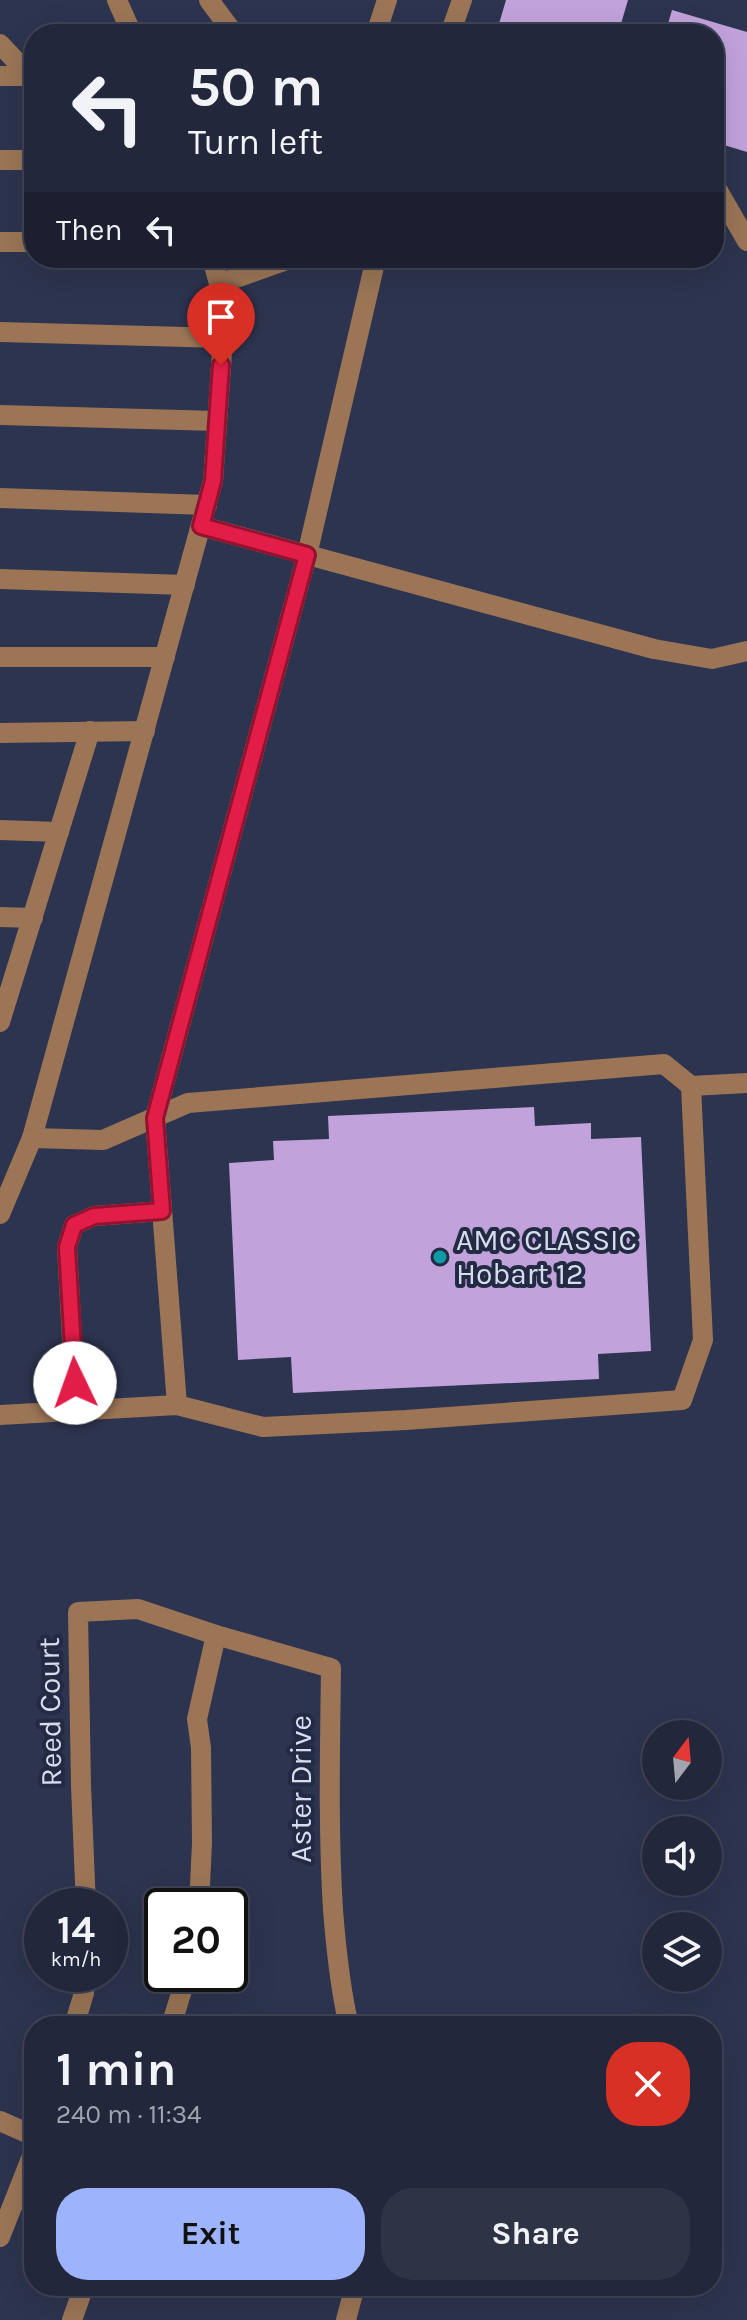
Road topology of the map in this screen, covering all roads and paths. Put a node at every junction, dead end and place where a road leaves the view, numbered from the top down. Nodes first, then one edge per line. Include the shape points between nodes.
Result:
1 (117, 0) edge
2 (209, 0) edge
3 (387, 0) edge
4 (462, 0) edge
5 (128, 24) edge
6 (227, 24) edge
7 (379, 24) edge
8 (454, 24) edge
9 (0, 44) edge
10 (24, 71) edge
11 (0, 76) edge
12 (24, 79) edge
13 (0, 160) edge
14 (24, 160) edge
15 (724, 201) edge
16 (747, 241) edge
17 (0, 242) edge
18 (24, 242) edge
19 (215, 268) edge
20 (264, 268) edge
21 (374, 268) edge
22 (219, 284) junction
23 (0, 332) edge
24 (223, 338) junction
25 (0, 415) edge
26 (217, 421) junction
27 (0, 498) edge
28 (207, 505) junction
29 (201, 526) junction
30 (307, 555) junction
31 (0, 579) edge
32 (185, 585) junction
33 (747, 651) edge
34 (0, 657) edge
35 (165, 657) junction
36 (90, 731) junction
37 (145, 731) junction
38 (0, 733) edge
39 (0, 830) edge
40 (59, 832) junction
41 (0, 917) edge
42 (33, 918) junction
43 (2, 1009) edge
44 (747, 1083) edge
45 (691, 1086) junction
46 (155, 1118) junction
47 (32, 1138) junction
48 (8, 1175) edge
49 (162, 1211) junction
50 (0, 1214) edge
51 (177, 1405) junction
52 (76, 1410) junction
53 (0, 1415) edge
54 (216, 1635) junction
55 (85, 1888) edge
56 (200, 1888) edge
57 (84, 1992) edge
58 (181, 1992) edge
59 (77, 2016) edge
60 (174, 2016) edge
61 (347, 2016) edge
62 (0, 2121) edge
63 (24, 2132) edge
64 (24, 2176) edge
65 (0, 2237) edge
66 (80, 2296) edge
67 (352, 2296) edge
68 (72, 2320) edge
69 (346, 2320) edge

1 - 5 street
2 - 6 street
3 - 7 street
4 - 8 street
9 - 10 street
11 - 12 street
13 - 14 street
15 - 16 street
17 - 18 street
19 - 22 street
20 - 22 street
21 - 30 street
22 - 24 street
23 - 24 street
24 - 26 street
25 - 26 street
26 - 28 street
27 - 28 street
28 - 29 street
29 - 30 street
29 - 32 street
30 - 33 street via 654,649 712,659
30 - 46 street
31 - 32 street
32 - 35 street
34 - 35 street
35 - 37 street
36 - 37 street
36 - 38 street
36 - 40 street
37 - 47 street
39 - 40 street
40 - 42 street
41 - 42 street
42 - 43 street
44 - 45 street
45 - 46 street via 664,1064 188,1103
45 - 51 street via 703,1340 682,1400 263,1427
46 - 47 street via 103,1140
46 - 49 street
47 - 48 street
48 - 50 street
49 - 51 street
49 - 52 street via 94,1216 74,1225 67,1247
51 - 52 street
52 - 53 street
54 - 55 street, Reed Court via 138,1609 78,1612
54 - 56 street via 197,1719
54 - 61 street, Aster Drive via 331,1668 329,1826 336,1953
57 - 59 street
58 - 60 street
62 - 63 street
64 - 65 street
66 - 68 street
67 - 69 street

